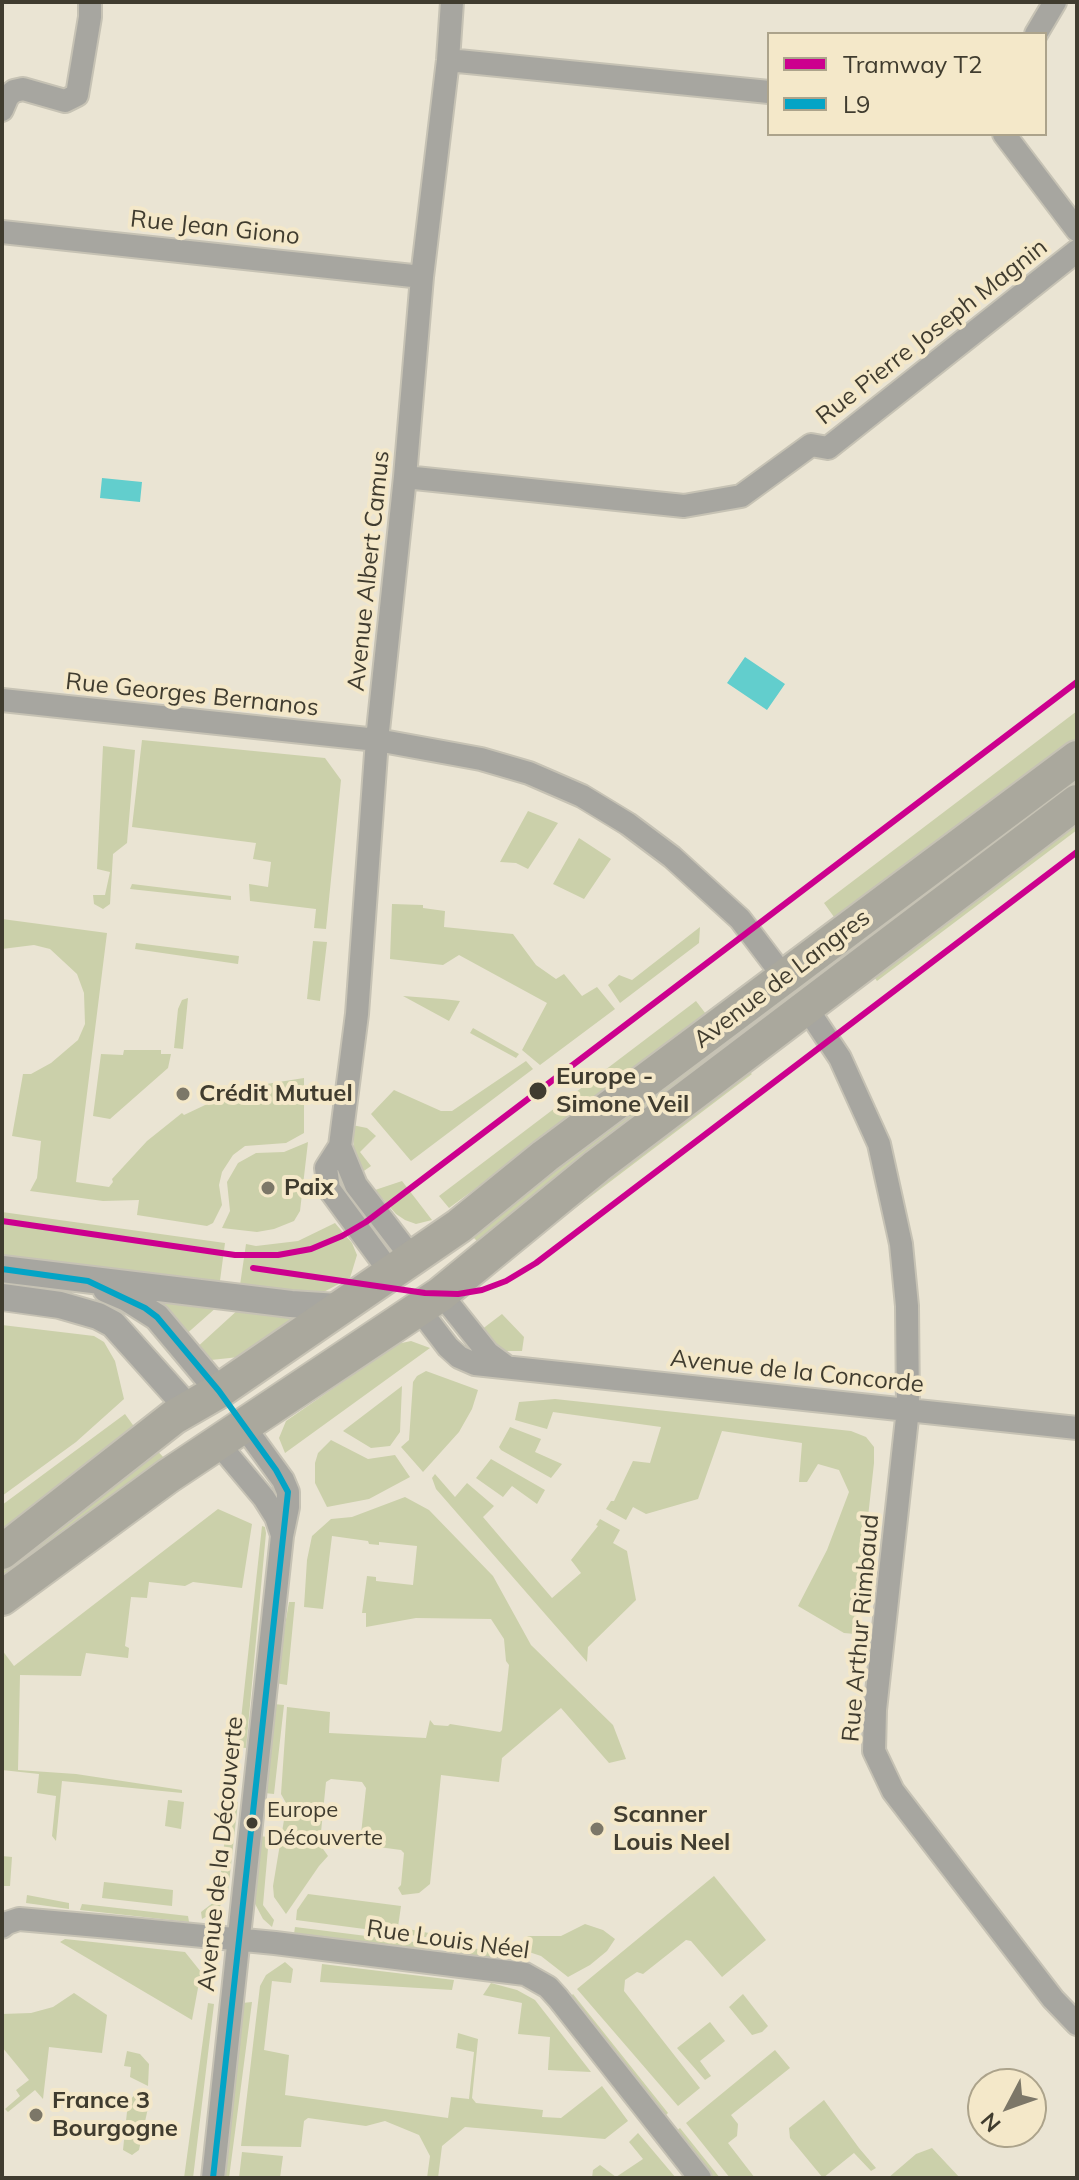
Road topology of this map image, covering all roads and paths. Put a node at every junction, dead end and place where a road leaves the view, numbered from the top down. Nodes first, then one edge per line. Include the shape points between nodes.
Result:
1 (90, 2) edge
2 (452, 2) edge
3 (1055, 2) edge
4 (1037, 32) edge
5 (448, 60) junction
6 (767, 92) edge
7 (2, 110) edge
8 (1006, 136) edge
9 (1077, 230) edge
10 (2, 232) edge
11 (1077, 251) edge
12 (422, 277) junction
13 (405, 477) junction
14 (2, 700) edge
15 (377, 740) junction
16 (1077, 758) edge
17 (1077, 802) edge
18 (784, 977) junction
19 (806, 1007) junction
20 (401, 1265) junction
21 (2, 1269) edge
22 (88, 1281) junction
23 (2, 1297) edge
24 (430, 1301) junction
25 (338, 1307) junction
26 (219, 1391) junction
27 (908, 1409) junction
28 (190, 1410) junction
29 (1077, 1428) edge
30 (230, 1434) junction
31 (282, 1536) junction
32 (2, 1552) edge
33 (2, 1598) edge
34 (2, 1927) edge
35 (238, 1939) junction
36 (1077, 2024) edge
37 (213, 2178) edge
38 (700, 2178) edge

1 - 7 street via 77,95 65,101 23,89 8,96
2 - 5 street, Avenue Albert Camus
3 - 4 street
5 - 6 street
5 - 12 street, Avenue Albert Camus
8 - 9 street
10 - 12 street, Rue Jean Giono
11 - 13 street, Rue Pierre Joseph Magnin via 828,448 811,445 741,496 684,506
12 - 13 street, Avenue Albert Camus
13 - 15 street, Avenue Albert Camus
14 - 15 street, Rue Georges Bernanos
15 - 18 street, Rue Georges Bernanos via 481,759 582,796 672,857 740,919
15 - 20 street, Avenue Albert Camus via 357,1014 340,1146
16 - 18 main road, Avenue de Langres
17 - 19 main road, Avenue de Langres
18 - 20 main road, Avenue de Langres
19 - 24 main road, Avenue de Langres
19 - 27 street, Rue Arthur Rimbaud via 840,1058 879,1144 901,1244
20 - 24 main road
20 - 25 main road, Avenue de Langres
21 - 22 street
22 - 25 street
22 - 26 street via 157,1317
23 - 28 street via 60,1305 113,1324
24 - 27 street, Avenue de la Concorde via 511,1370
24 - 30 main road, Avenue de Langres
25 - 26 main road, Avenue de Langres
26 - 28 main road, Avenue de Langres
26 - 30 main road
27 - 29 street, Avenue de la Concorde
27 - 36 street, Rue Arthur Rimbaud via 874,1751 893,1791
28 - 30 main road
28 - 32 main road via 150,1434
30 - 31 street
30 - 31 street, Avenue de la Découverte via 276,1470 288,1492
30 - 33 main road
31 - 35 street, Avenue de la Découverte
34 - 35 street, Rue Louis Néel via 19,1919
35 - 37 street, Avenue de la Découverte
35 - 38 street, Rue Louis Néel via 536,1978 558,1998

